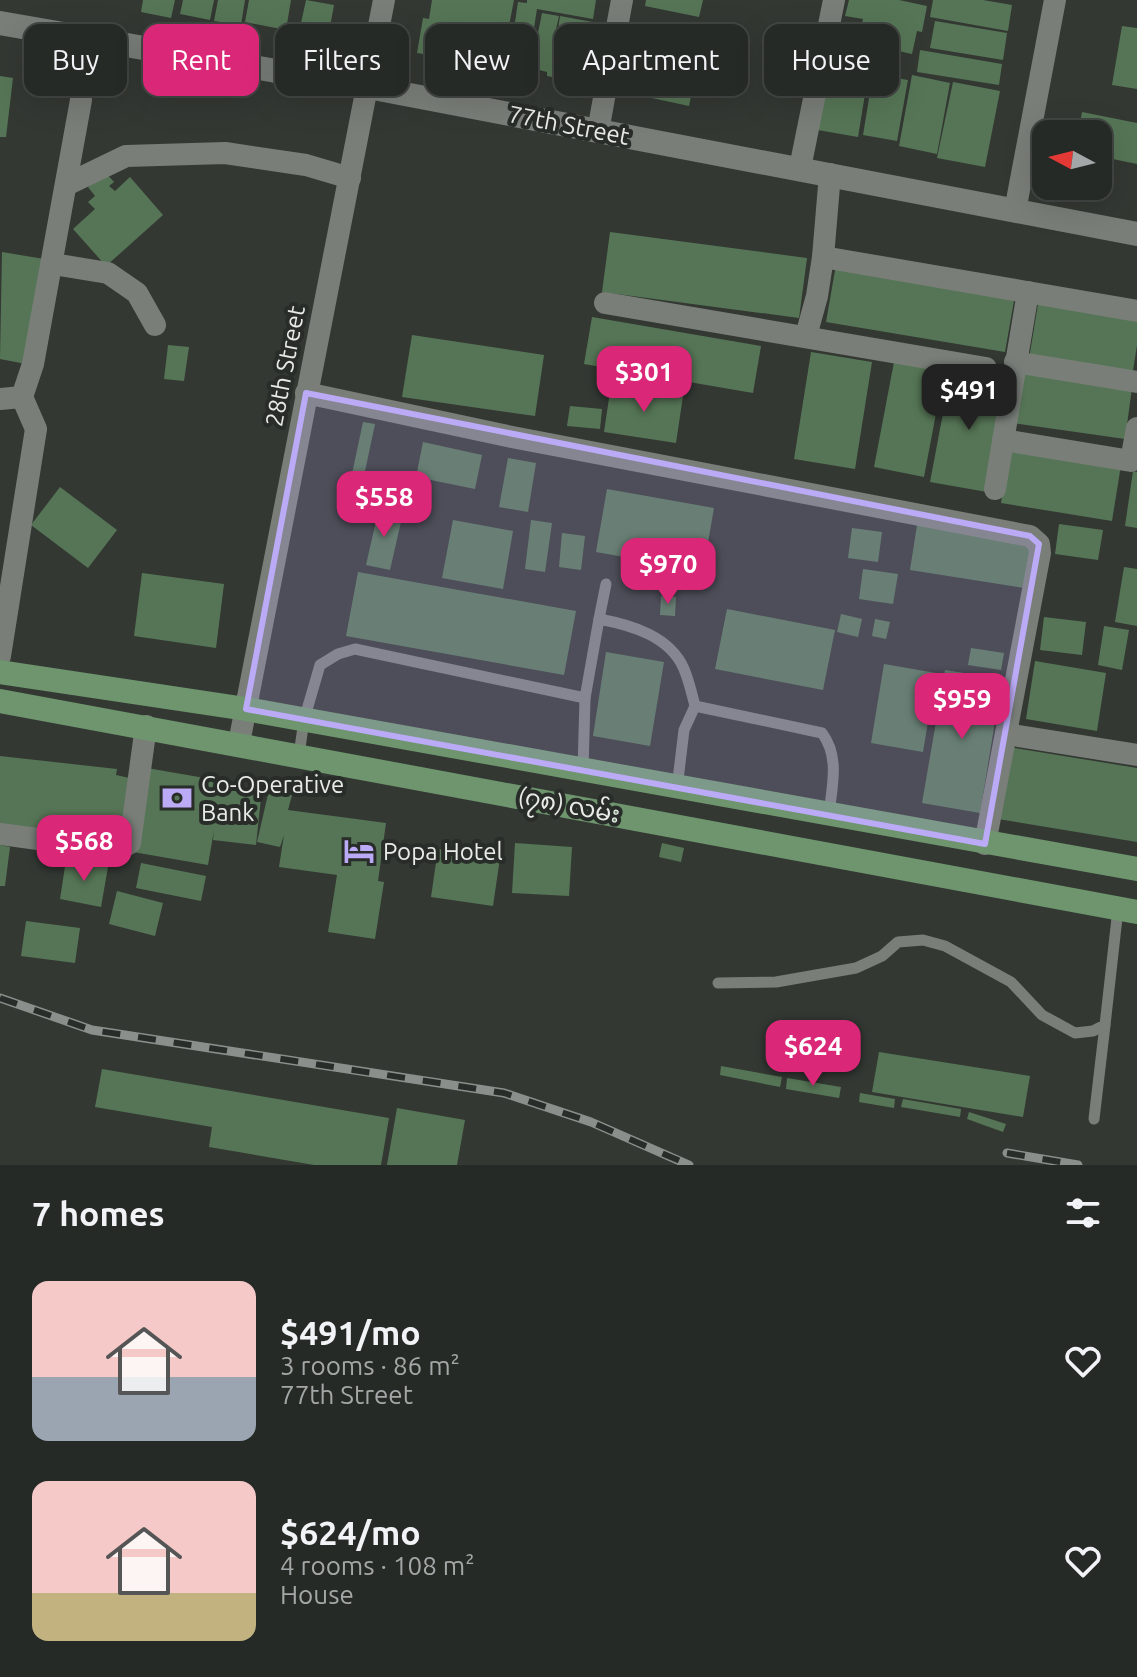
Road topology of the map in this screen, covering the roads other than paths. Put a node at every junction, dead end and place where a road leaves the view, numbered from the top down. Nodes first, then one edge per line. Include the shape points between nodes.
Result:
1 (384, 0) edge
2 (622, 0) edge
3 (834, 0) edge
4 (1055, 0) edge
5 (0, 23) edge
6 (380, 24) edge
7 (275, 71) edge
8 (409, 95) edge
9 (366, 96) edge
10 (81, 100) dead end
11 (598, 131) junction
12 (800, 168) junction
13 (830, 174) junction
14 (350, 178) junction
15 (66, 185) junction
16 (1015, 211) junction
17 (1137, 234) edge
18 (823, 257) junction
19 (53, 264) junction
20 (1028, 292) junction
21 (605, 303) dead end
22 (1137, 311) edge
23 (155, 325) dead end
24 (806, 336) junction
25 (1015, 362) junction
26 (986, 368) dead end
27 (1137, 382) edge
28 (306, 393) junction
29 (11, 398) edge
30 (1137, 428) edge
31 (1003, 440) junction
32 (1134, 462) edge
33 (995, 489) dead end
34 (606, 584) dead end
35 (599, 619) junction
36 (0, 656) edge
37 (0, 672) edge
38 (585, 698) junction
39 (0, 701) edge
40 (695, 706) junction
41 (246, 709) junction
42 (304, 720) junction
43 (146, 726) junction
44 (1006, 734) junction
45 (239, 743) junction
46 (299, 755) junction
47 (1137, 755) edge
48 (583, 771) junction
49 (677, 788) junction
50 (829, 815) junction
51 (0, 834) edge
52 (985, 844) junction
53 (1137, 869) edge
54 (1128, 910) edge
55 (718, 983) dead end
56 (1105, 1025) junction
57 (1094, 1119) dead end

1 - 6 street, 28th Street
2 - 11 street
3 - 12 street
4 - 16 street
5 - 7 street, 77th Street
8 - 11 street, 77th Street
9 - 14 street, 28th Street
10 - 15 street
11 - 12 street, 77th Street
12 - 13 street, 77th Street
13 - 16 street, 77th Street
13 - 18 street
14 - 15 street via 306,165 225,153 126,156
14 - 28 street, 28th Street
15 - 19 street
16 - 17 street, 77th Street
18 - 20 street
18 - 24 street
19 - 23 street via 108,273 137,293
19 - 29 street via 33,364
20 - 22 street
20 - 25 street
21 - 24 street
24 - 26 street
25 - 27 street
25 - 31 street
28 - 41 street, 28th Street
28 - 44 street via 1030,536 1040,553
29 - 36 street via 36,429
30 - 32 street
31 - 32 street
31 - 33 street
34 - 35 lane
35 - 38 lane
35 - 40 lane via 664,641 683,666
37 - 41 main road, (၇၈) လမ်း
38 - 42 lane via 355,649 320,665
38 - 48 lane
39 - 43 main road, (၇၈) လမ်း
40 - 49 lane via 684,730
40 - 50 lane via 822,733 834,761
41 - 42 main road, (၇၈) လမ်း
41 - 45 street, 28th Street
42 - 46 lane
42 - 48 main road, (၇၈) လမ်း
43 - 45 main road, (၇၈) လမ်း
43 - 51 street via 126,848
44 - 47 street
44 - 52 street
45 - 46 main road, (၇၈) လမ်း
46 - 54 main road, (၇၈) လမ်း
48 - 49 main road, (၇၈) လမ်း
49 - 50 main road, (၇၈) လမ်း
50 - 52 main road, (၇၈) လမ်း
52 - 53 main road, (၇၈) လမ်း
54 - 56 lane
55 - 56 lane via 776,982 856,968 898,942 923,940 945,946 1011,982 1042,1015 1075,1033
56 - 57 lane

